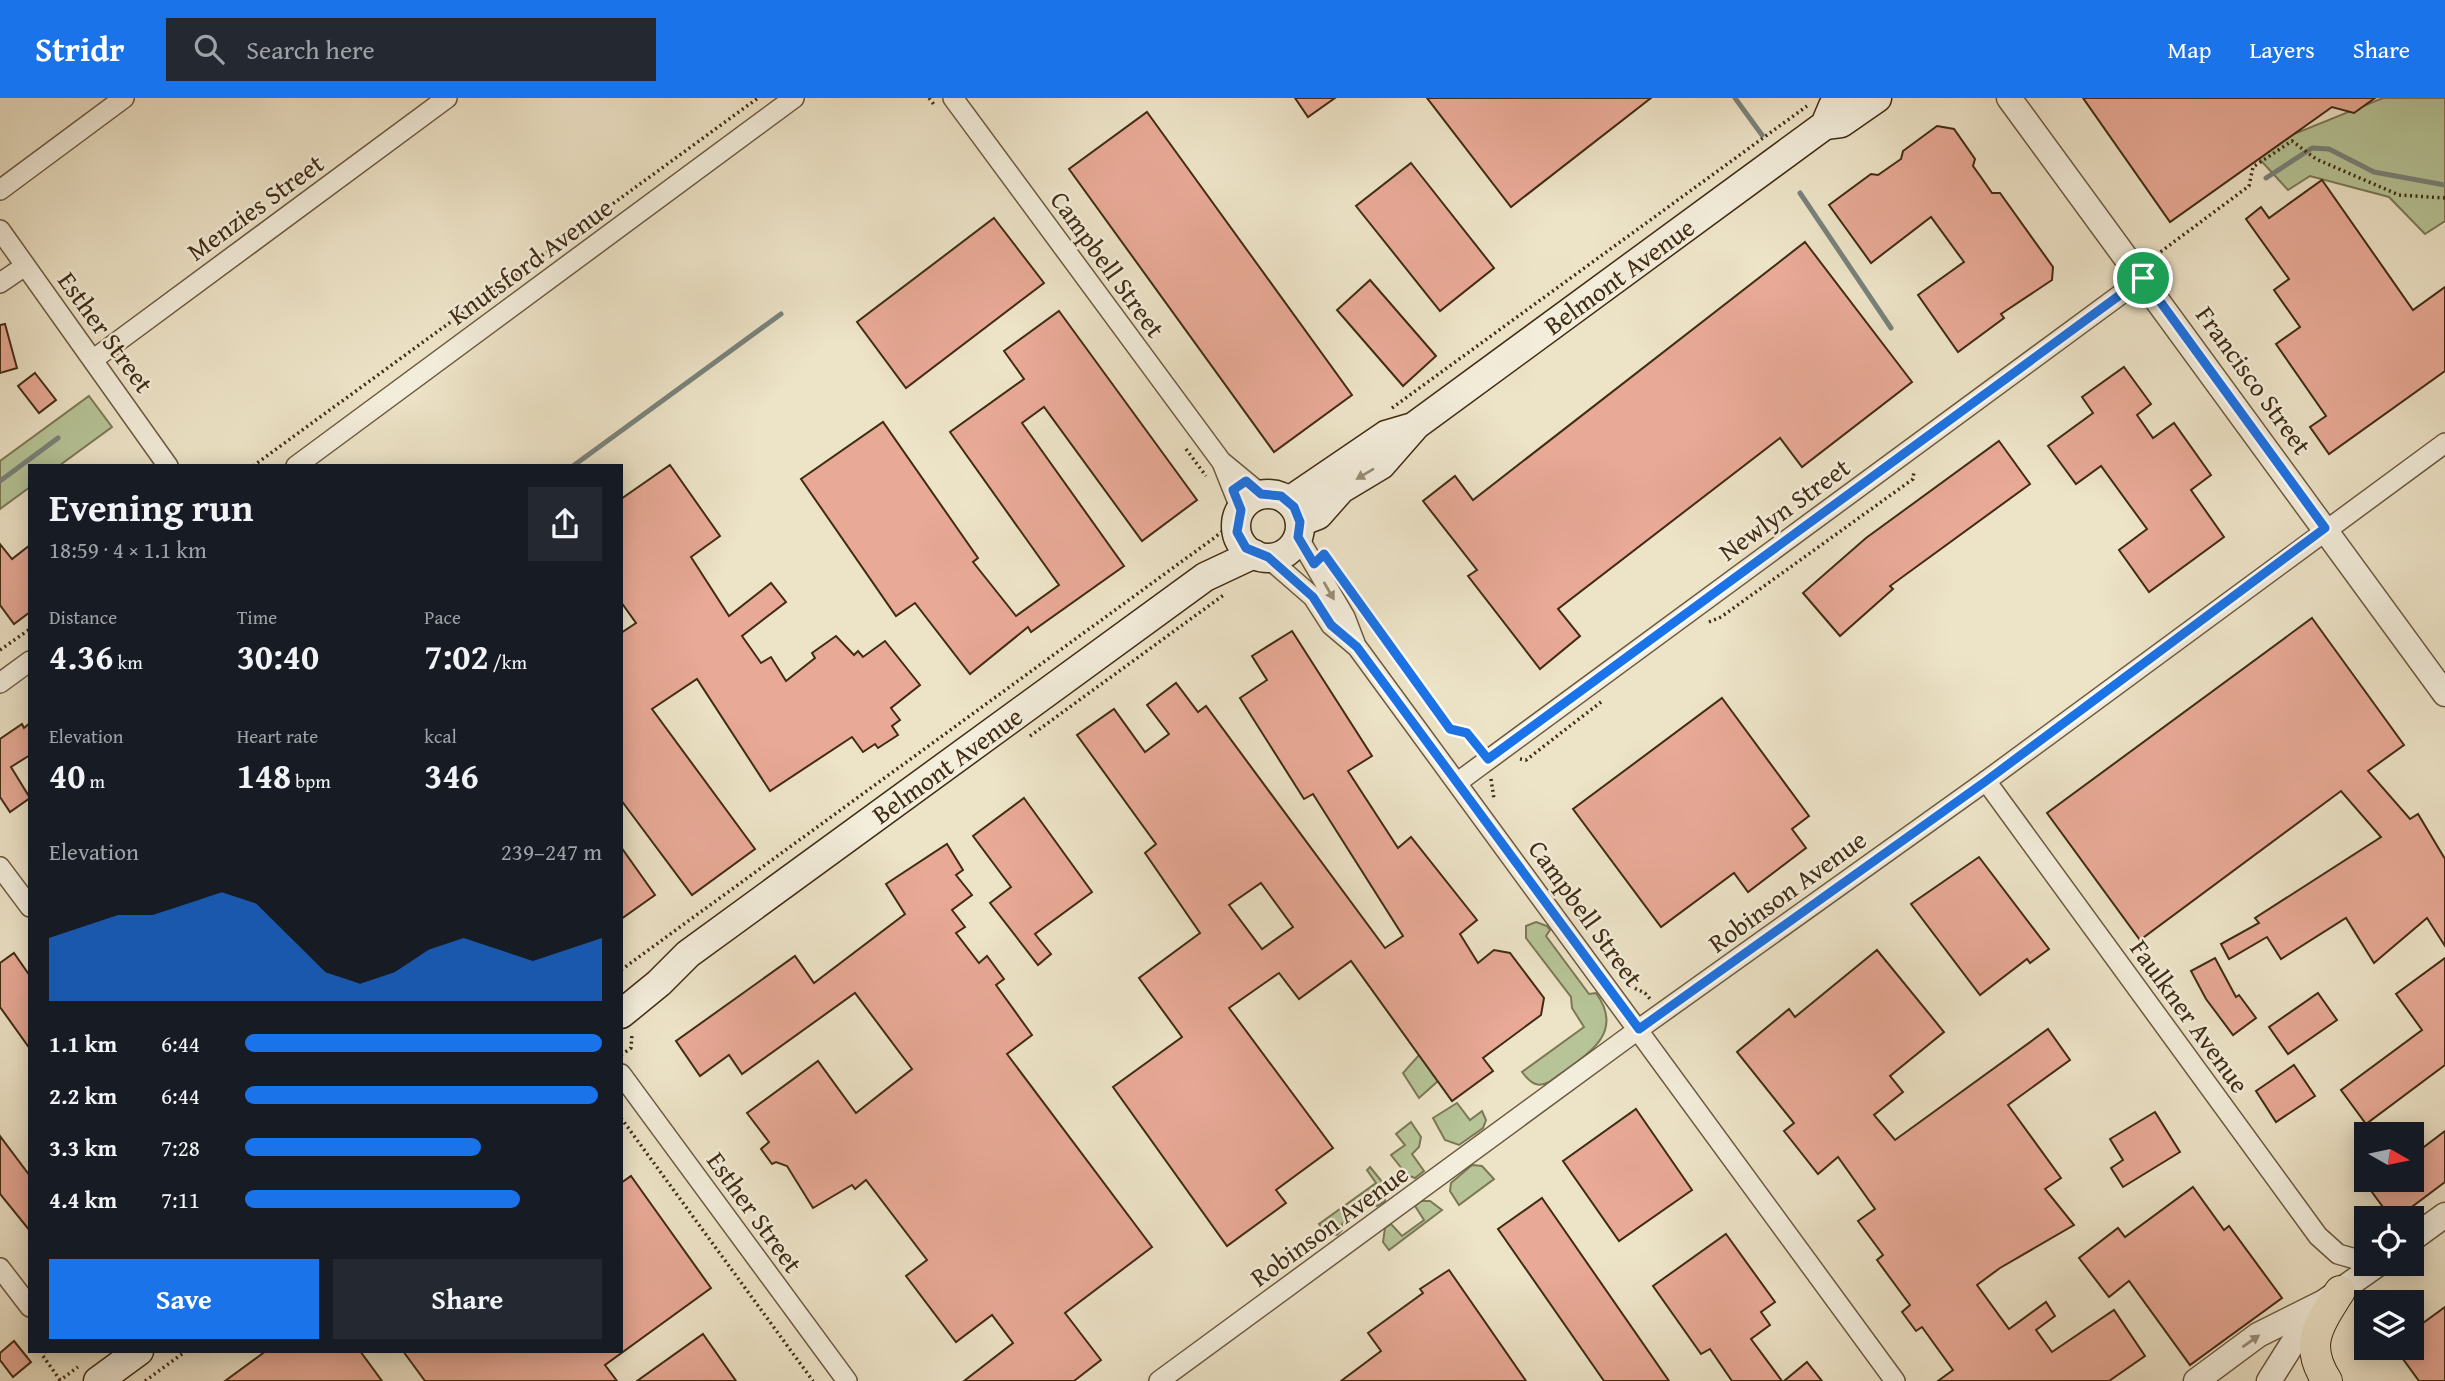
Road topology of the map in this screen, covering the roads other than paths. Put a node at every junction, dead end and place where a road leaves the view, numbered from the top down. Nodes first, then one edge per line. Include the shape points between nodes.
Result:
1 (124, 98) edge
2 (447, 98) edge
3 (794, 98) edge
4 (953, 98) edge
5 (1842, 98) edge
6 (1877, 98) edge
7 (2012, 99) edge
8 (1816, 115) junction
9 (0, 191) edge
10 (0, 230) edge
11 (25, 266) junction
12 (2136, 269) junction
13 (0, 283) edge
14 (94, 359) junction
15 (2445, 443) edge
16 (1221, 461) junction
17 (167, 464) edge
18 (299, 464) edge
19 (1295, 520) junction
20 (1249, 523) junction
21 (2325, 528) junction
22 (1357, 647) junction
23 (28, 662) edge
24 (0, 683) edge
25 (2445, 694) edge
26 (1986, 781) junction
27 (1458, 782) junction
28 (0, 867) edge
29 (28, 904) edge
30 (688, 954) junction
31 (623, 994) edge
32 (627, 1018) edge
33 (1639, 1029) junction
34 (623, 1077) edge
35 (2445, 1215) edge
36 (2424, 1230) edge
37 (2354, 1259) edge
38 (0, 1268) edge
39 (2361, 1276) edge
40 (2332, 1297) junction
41 (28, 1304) edge
42 (136, 1353) edge
43 (98, 1381) edge
44 (847, 1381) edge
45 (1159, 1381) edge
46 (1895, 1381) edge
47 (2196, 1381) edge
48 (2269, 1381) edge
49 (2327, 1381) edge

1 - 9 street
2 - 14 street, Menzies Street
3 - 18 street, Knutsford Avenue
4 - 16 street, Campbell Street
5 - 8 main road, Belmont Avenue
6 - 8 main road, Belmont Avenue via 1841,123
7 - 12 street, Francisco Street
8 - 19 main road, Belmont Avenue via 1413,428 1386,435
10 - 11 street, Esther Street
11 - 13 street
11 - 14 street, Esther Street
12 - 21 street, Francisco Street
12 - 27 street, Newlyn Street
14 - 17 street, Esther Street
15 - 21 street, Robinson Avenue
16 - 20 street, Campbell Street
16 - 20 street, Campbell Street
19 - 20 main road via 1271,494
19 - 20 main road, Belmont Avenue via 1286,552
19 -> 22 street, Campbell Street
20 - 22 street, Campbell Street via 1313,597 1331,625
20 - 30 main road, Belmont Avenue via 1205,576
21 - 25 street, Francisco Street
21 - 26 street, Robinson Avenue
22 - 27 street, Campbell Street
23 - 24 street
26 - 33 street, Robinson Avenue
26 - 37 street, Faulkner Avenue via 2318,1236 2338,1254
27 - 33 street, Campbell Street
28 - 29 street
30 - 31 main road, Belmont Avenue
30 - 32 main road, Belmont Avenue
33 - 45 street, Robinson Avenue
33 - 46 street, Campbell Street
34 - 44 street, Esther Street
35 - 36 street
38 - 41 street
39 - 40 street
47 -> 40 street via 2258,1335
40 - 48 street via 2301,1331
40 - 49 main road via 2319,1326 2314,1354
42 - 43 main road

